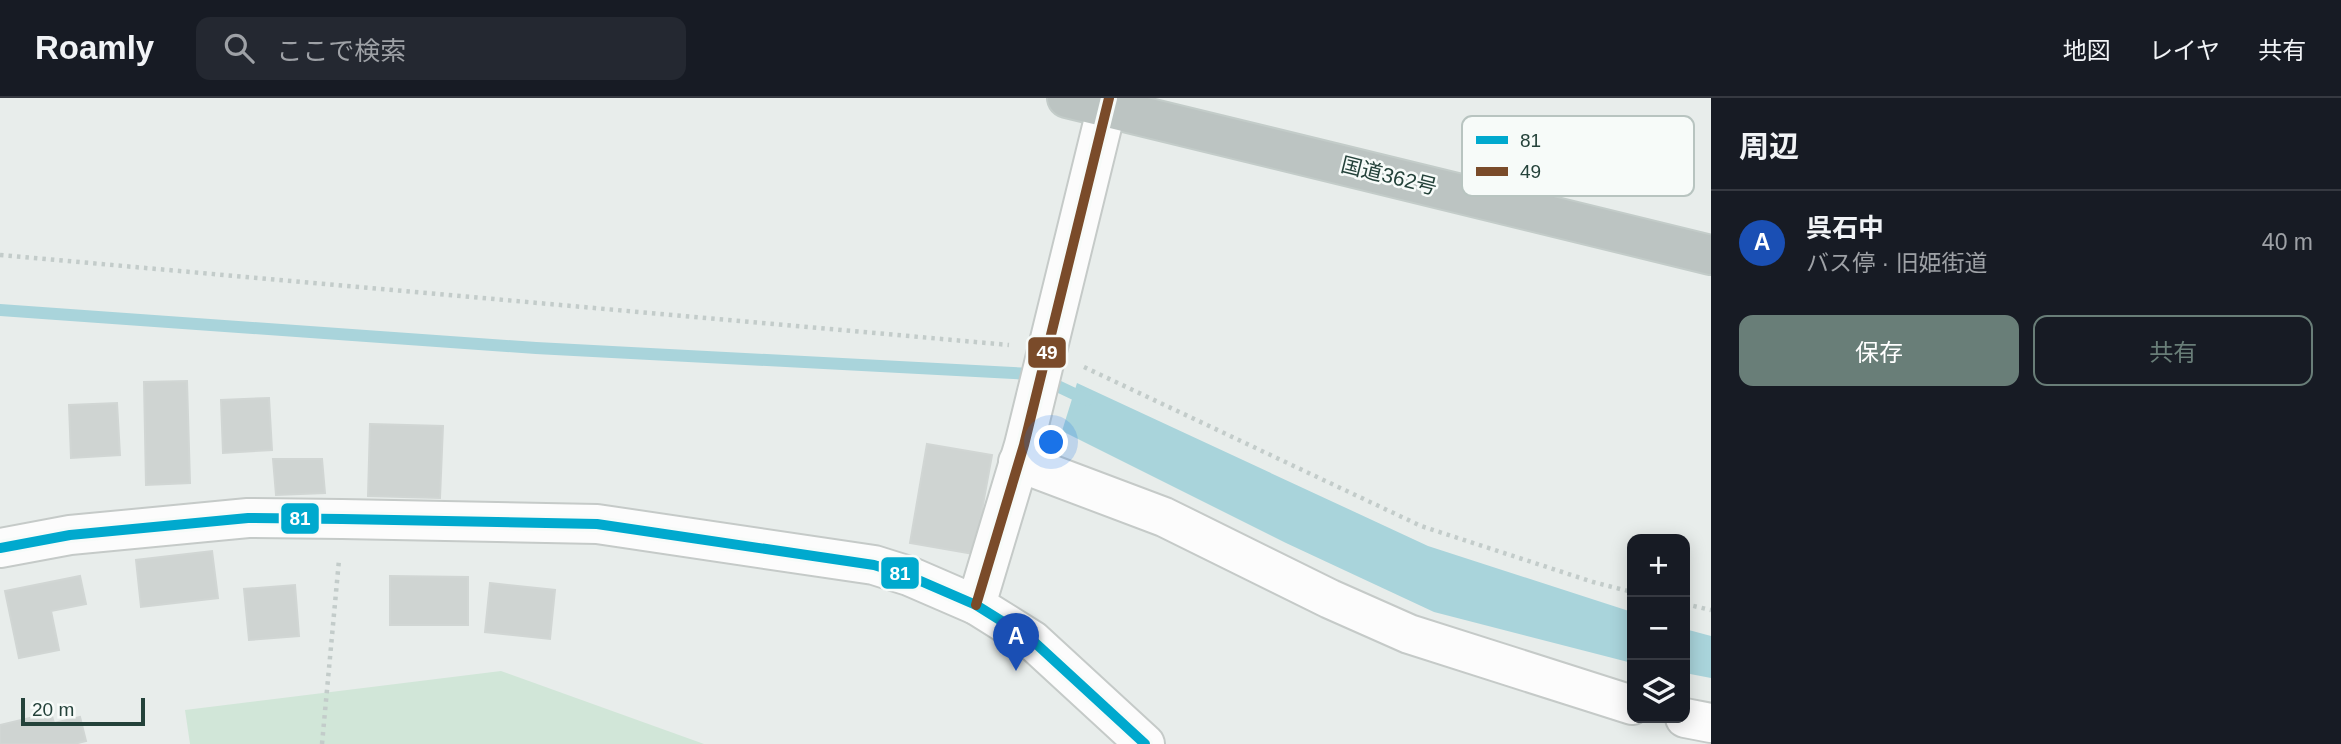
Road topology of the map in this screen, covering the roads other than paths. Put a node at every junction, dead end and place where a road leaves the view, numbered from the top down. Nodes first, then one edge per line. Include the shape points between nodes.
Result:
1 (1067, 98) edge
2 (1107, 103) edge
3 (1462, 192) edge
4 (1477, 196) edge
5 (1711, 255) edge
6 (1021, 454) junction
7 (0, 548) edge
8 (976, 605) junction
9 (1627, 703) edge
10 (1690, 719) edge
11 (1711, 723) edge
12 (1145, 744) edge

1 - 2 highway, 国道362号
2 - 3 highway, 国道362号
2 - 6 street
4 - 5 highway, 国道362号
6 - 8 street
6 - 9 street via 1409,634
7 - 8 street via 70,535 248,518 597,524 874,565
8 - 12 street via 1032,640
10 - 11 street

